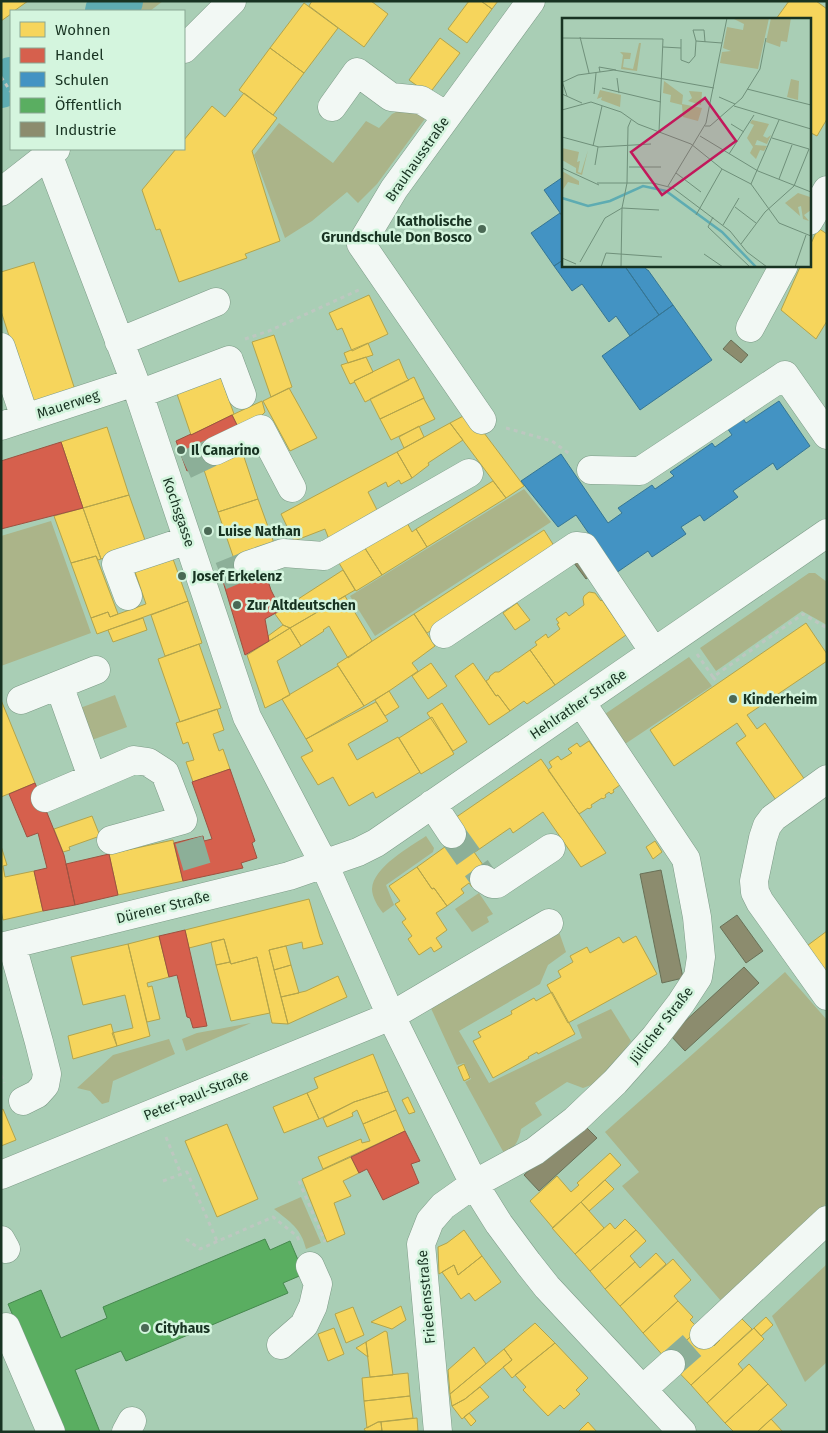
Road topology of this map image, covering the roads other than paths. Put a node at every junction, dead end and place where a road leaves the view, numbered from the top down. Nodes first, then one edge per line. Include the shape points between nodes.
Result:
1 (232, 1) edge
2 (531, 1) edge
3 (185, 48) edge
4 (332, 106) dead end
5 (447, 116) junction
6 (52, 152) edge
7 (1, 168) edge
8 (827, 190) edge
9 (1, 192) edge
10 (810, 219) edge
11 (783, 266) edge
12 (216, 302) dead end
13 (750, 328) dead end
14 (119, 342) junction
15 (1, 347) edge
16 (137, 388) junction
17 (242, 395) dead end
18 (482, 420) road end
19 (13, 422) edge
20 (827, 435) edge
21 (215, 451) tunnel mouth
22 (591, 470) road end
23 (469, 474) dead end
24 (292, 488) dead end
25 (825, 537) edge
26 (188, 540) junction
27 (248, 565) tunnel mouth
28 (128, 596) dead end
29 (444, 634) dead end
30 (654, 652) junction
31 (96, 670) dead end
32 (59, 685) junction
33 (22, 700) dead end
34 (581, 702) junction
35 (92, 777) junction
36 (827, 779) edge
37 (45, 798) dead end
38 (432, 804) junction
39 (452, 834) tunnel mouth
40 (111, 840) dead end
41 (551, 848) dead end
42 (324, 864) junction
43 (484, 879) dead end
44 (549, 923) dead end
45 (7, 946) edge
46 (827, 996) edge
47 (391, 1016) junction
48 (23, 1102) dead end
49 (1, 1175) edge
50 (474, 1184) junction
51 (827, 1220) edge
52 (320, 1269) road end
53 (6, 1327) dead end
54 (704, 1334) tunnel mouth
55 (281, 1345) dead end
56 (672, 1364) tunnel mouth
57 (643, 1389) junction
58 (51, 1432) edge
59 (438, 1432) edge
60 (682, 1432) edge

1 - 3 street
2 - 5 street, Brauhausstraße
4 - 5 street via 357,72 391,97 421,100
5 - 18 street, Brauhausstraße via 394,189 362,244
6 - 7 street
6 - 9 street
6 - 14 street, Kochsgasse
8 - 10 street
11 - 13 street
12 - 14 street
14 - 16 street, Kochsgasse
15 - 19 street
16 - 17 street, Mauerweg via 229,360
16 - 19 street, Mauerweg
16 - 26 street, Kochsgasse via 175,470
20 - 22 street via 785,374 640,471
21 - 24 street via 261,428
23 - 27 street via 324,556 284,553
25 - 30 street, Hehlrather Straße
26 - 28 street via 116,564
26 - 42 street, Kochsgasse via 212,579 247,717
29 - 30 street via 576,546 584,547
30 - 34 street, Hehlrather Straße
31 - 32 street
32 - 33 street
32 - 35 street
34 - 38 street, Hehlrather Straße
34 - 50 street, Jülicher Straße via 686,858 697,917 701,957 698,977 655,1037 576,1120 535,1151
35 - 37 street
35 - 40 street via 134,760 148,762 165,773 186,830
36 - 46 street via 773,818 767,826 754,881 760,902
38 - 39 street
38 - 42 street, Hehlrather Straße via 376,843
41 - 43 street via 498,884
42 - 45 street, Dürener Straße via 289,876 204,887
42 - 47 street
44 - 47 street, Peter-Paul-Straße
45 - 48 street via 47,1074 37,1094
47 - 49 street, Peter-Paul-Straße
47 - 50 street
50 - 57 street via 528,1263
50 - 59 street, Friedensstraße via 442,1206 412,1249
51 - 54 street
52 - 55 street via 313,1306 304,1325
53 - 58 street
56 - 57 street
57 - 60 street

